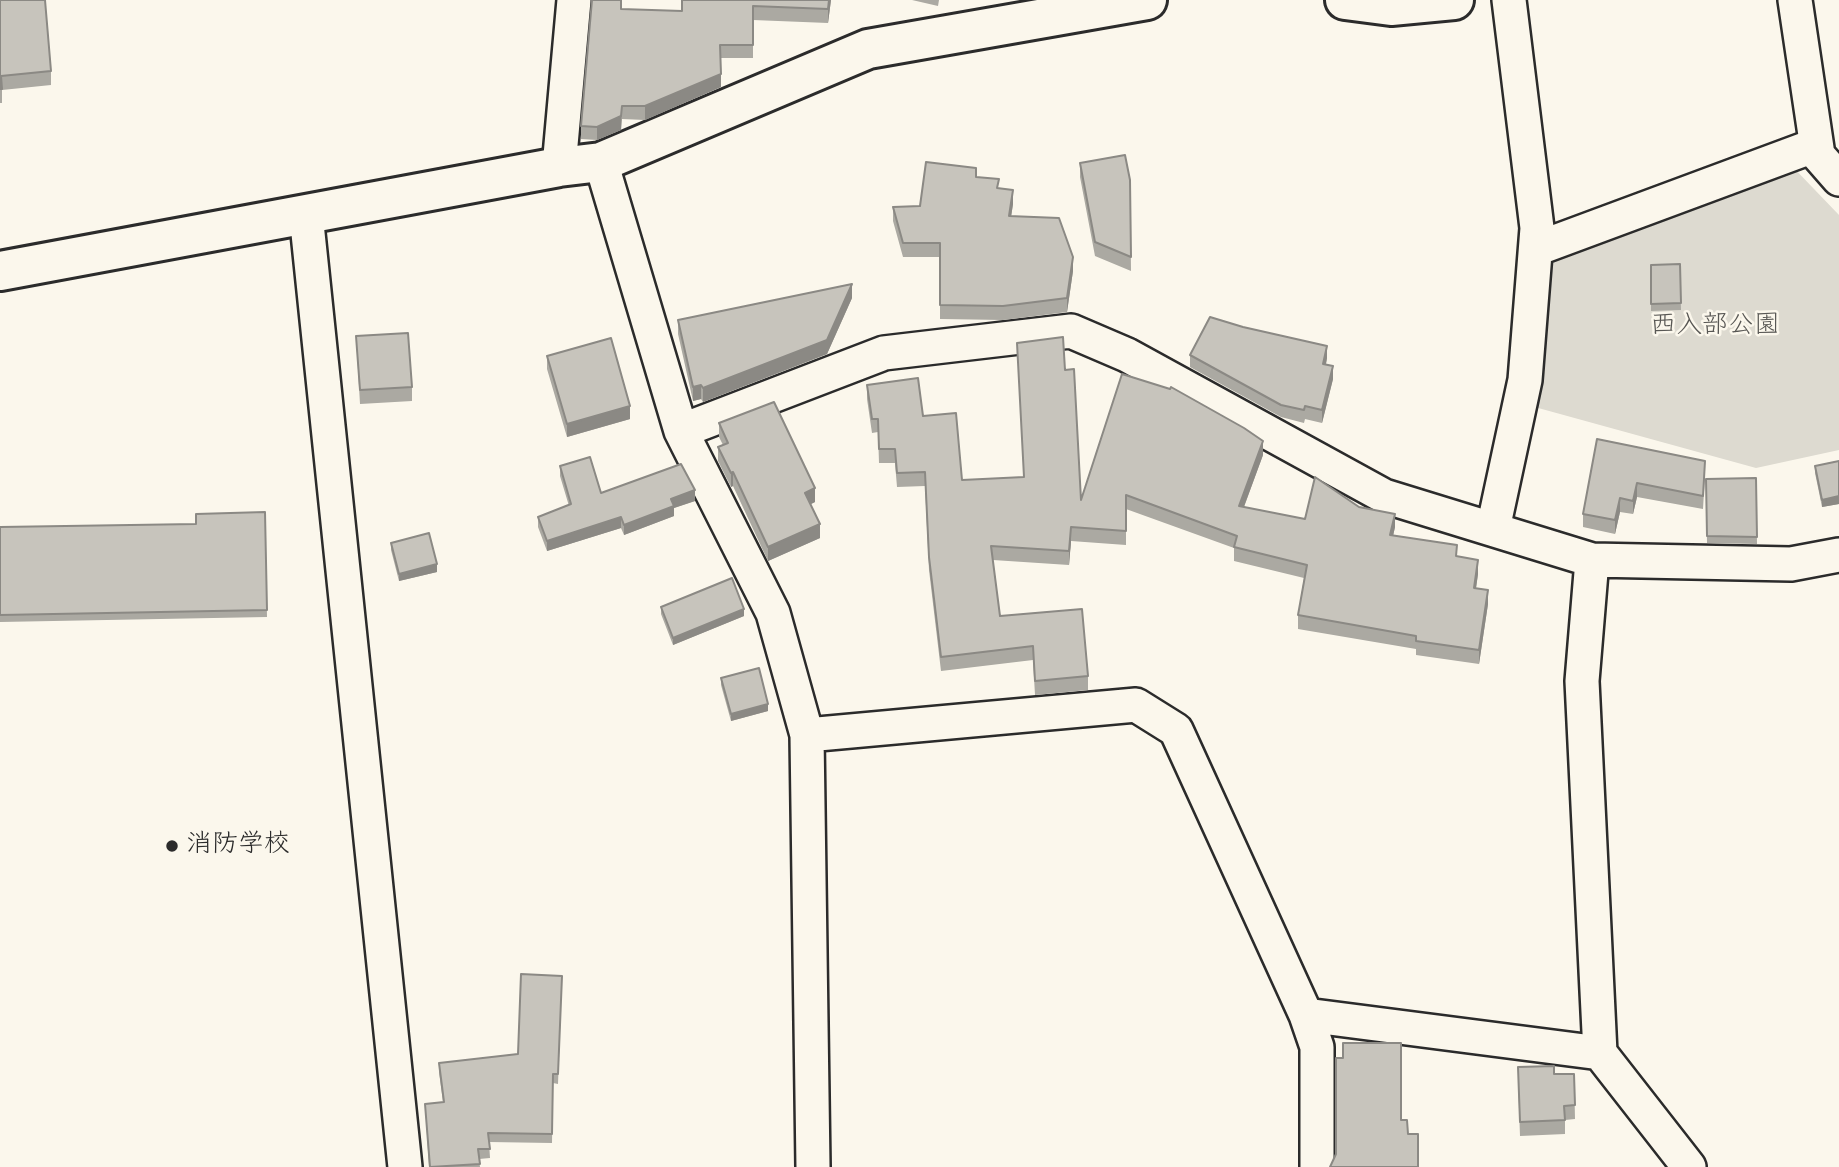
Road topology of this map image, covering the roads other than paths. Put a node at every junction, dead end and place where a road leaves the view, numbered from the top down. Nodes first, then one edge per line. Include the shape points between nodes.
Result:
1 (574, 0) edge
2 (1147, 0) edge
3 (1345, 0) edge
4 (1454, 0) edge
5 (1509, 0) edge
6 (1795, 0) edge
7 (1816, 145) junction
8 (601, 162) junction
9 (559, 167) junction
10 (1839, 179) edge
11 (306, 214) junction
12 (1536, 249) junction
13 (0, 271) edge
14 (681, 431) junction
15 (1493, 529) junction
16 (1839, 555) edge
17 (1592, 560) junction
18 (807, 735) junction
19 (1306, 1015) junction
20 (1600, 1053) junction
21 (405, 1167) edge
22 (813, 1167) edge
23 (1317, 1167) edge
24 (1689, 1167) edge

1 - 9 street
2 - 8 street via 868,49
3 - 4 street via 1391,6
5 - 12 street
6 - 7 street
7 - 10 street via 1818,155
7 - 12 street
8 - 9 street
8 - 14 street
9 - 11 street
11 - 13 street
11 - 21 street
12 - 15 street via 1525,380
14 - 15 street via 884,353 1071,331 1127,355 1384,496
14 - 18 street via 773,613
15 - 17 street
16 - 17 street via 1791,564
17 - 20 street via 1581,681
18 - 19 street via 1136,705 1176,730
18 - 22 street
19 - 20 street
19 - 23 street via 1317,1048
20 - 24 street

